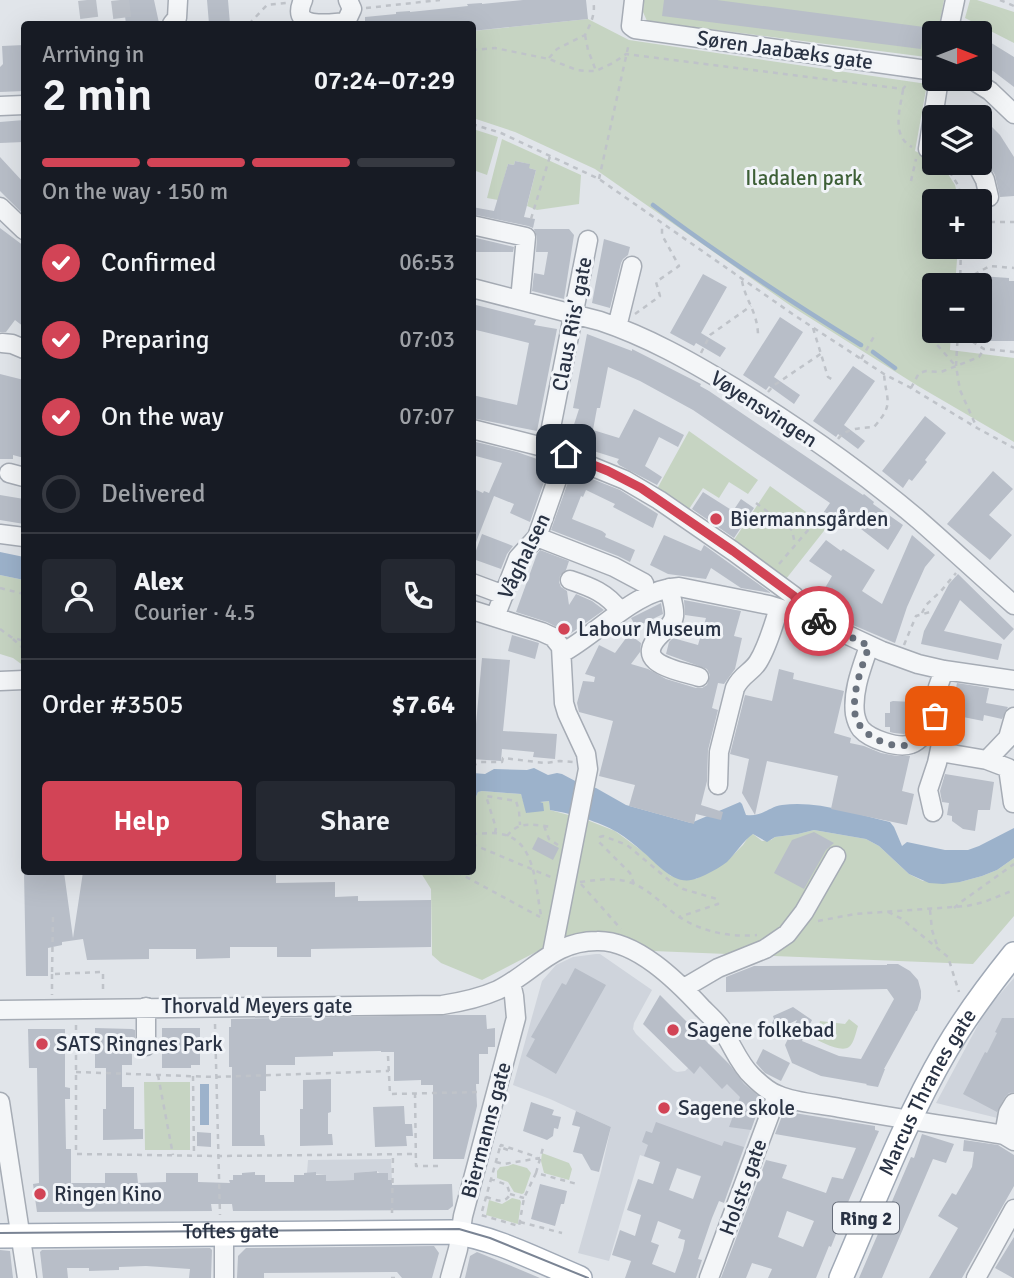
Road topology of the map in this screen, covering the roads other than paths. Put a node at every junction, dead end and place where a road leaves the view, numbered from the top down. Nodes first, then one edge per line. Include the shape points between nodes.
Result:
1 (178, 0) edge
2 (634, 0) edge
3 (955, 0) edge
4 (303, 1) edge
5 (348, 14) edge
6 (174, 21) edge
7 (305, 21) edge
8 (324, 21) edge
9 (951, 21) edge
10 (922, 70) edge
11 (990, 91) edge
12 (21, 105) edge
13 (0, 106) edge
14 (1014, 114) edge
15 (922, 148) edge
16 (920, 152) road end
17 (0, 207) edge
18 (476, 226) edge
19 (21, 227) edge
20 (589, 240) dead end
21 (632, 266) dead end
22 (476, 289) edge
23 (520, 300) junction
24 (574, 314) junction
25 (624, 322) junction
26 (2, 343) edge
27 (21, 348) edge
28 (476, 430) edge
29 (547, 448) junction
30 (566, 454) junction
31 (0, 534) edge
32 (21, 537) edge
33 (537, 537) junction
34 (570, 580) dead end
35 (644, 583) dead end
36 (476, 584) edge
37 (669, 588) junction
38 (504, 595) junction
39 (1014, 605) edge
40 (779, 608) junction
41 (476, 611) edge
42 (620, 611) junction
43 (798, 614) junction
44 (495, 617) junction
45 (869, 646) junction
46 (562, 653) junction
47 (944, 670) junction
48 (699, 677) dead end
49 (21, 680) edge
50 (1014, 680) edge
51 (0, 681) edge
52 (935, 716) junction
53 (1014, 717) edge
54 (940, 752) junction
55 (987, 760) junction
56 (718, 785) dead end
57 (1013, 803) edge
58 (933, 812) dead end
59 (836, 856) dead end
60 (552, 953) junction
61 (1009, 967) edge
62 (511, 983) junction
63 (684, 988) junction
64 (145, 1007) junction
65 (0, 1010) edge
66 (145, 1046) dead end
67 (777, 1095) junction
68 (0, 1102) edge
69 (909, 1120) junction
70 (1011, 1122) edge
71 (1014, 1209) edge
72 (222, 1224) junction
73 (460, 1233) junction
74 (11, 1236) edge
75 (224, 1271) edge
76 (27, 1278) edge
77 (450, 1278) edge
78 (580, 1278) edge
79 (709, 1278) edge
80 (841, 1278) edge
81 (976, 1278) edge

1 - 6 street
2 - 10 street, Søren Jaabæks gate via 632,36
3 - 9 street
4 - 7 street via 301,16
5 - 8 street
11 - 14 street
12 - 13 street
15 - 16 street
17 - 19 street
18 - 23 street via 526,237
20 - 24 street, Claus Riis' gate
21 - 25 street
22 - 23 street, Vøyensvingen
23 - 24 street, Vøyensvingen
24 - 25 street, Vøyensvingen
24 - 29 street, Claus Riis' gate
25 - 39 street, Vøyensvingen via 829,451 918,520
26 - 27 street
28 - 29 street
29 - 30 street
30 - 33 street, Våghalsen
30 - 43 street via 641,488 733,551 794,596
31 - 32 street
33 - 35 street
33 - 38 street, Våghalsen via 518,558
34 - 42 street via 606,595
36 - 38 street
37 - 40 street
37 - 42 street
37 - 48 street via 674,617 655,639 651,657 661,665
38 - 44 street, Våghalsen
40 - 43 street
40 - 56 street via 758,663 735,688 719,752
41 - 44 street
42 - 46 street
43 - 45 street
44 - 46 street via 553,637
45 - 47 street
45 - 52 street via 857,685 855,710 862,729 888,743 907,745 918,740
46 - 60 street via 567,713 586,754 573,882
47 - 50 street
47 - 52 street
49 - 51 street
52 - 54 street
53 - 55 street via 1008,738
54 - 55 street
54 - 58 street via 928,790
55 - 57 street via 1008,768
59 - 63 street via 794,927 777,943
60 - 62 street, Thorvald Meyers gate
60 - 63 street, Thorvald Meyers gate via 576,943 607,942 640,955
61 - 69 main road, Marcus Thranes gate / Ring 2 via 973,1008 946,1049
62 - 64 street, Thorvald Meyers gate via 479,998 442,1004
62 - 73 street, Biermanns gate via 516,1018
63 - 67 street, Thorvald Meyers gate via 720,1027 752,1076
64 - 65 street, Thorvald Meyers gate
64 - 66 street
67 - 69 street
67 - 79 street, Holsts gate
68 - 74 street
69 - 70 street
69 - 80 main road, Marcus Thranes gate / Ring 2
71 - 81 street
72 - 73 main road, Toftes gate
72 - 74 main road, Toftes gate
72 - 75 street
73 - 77 street, Biermanns gate
73 - 78 main road, Toftes gate
74 - 76 street

